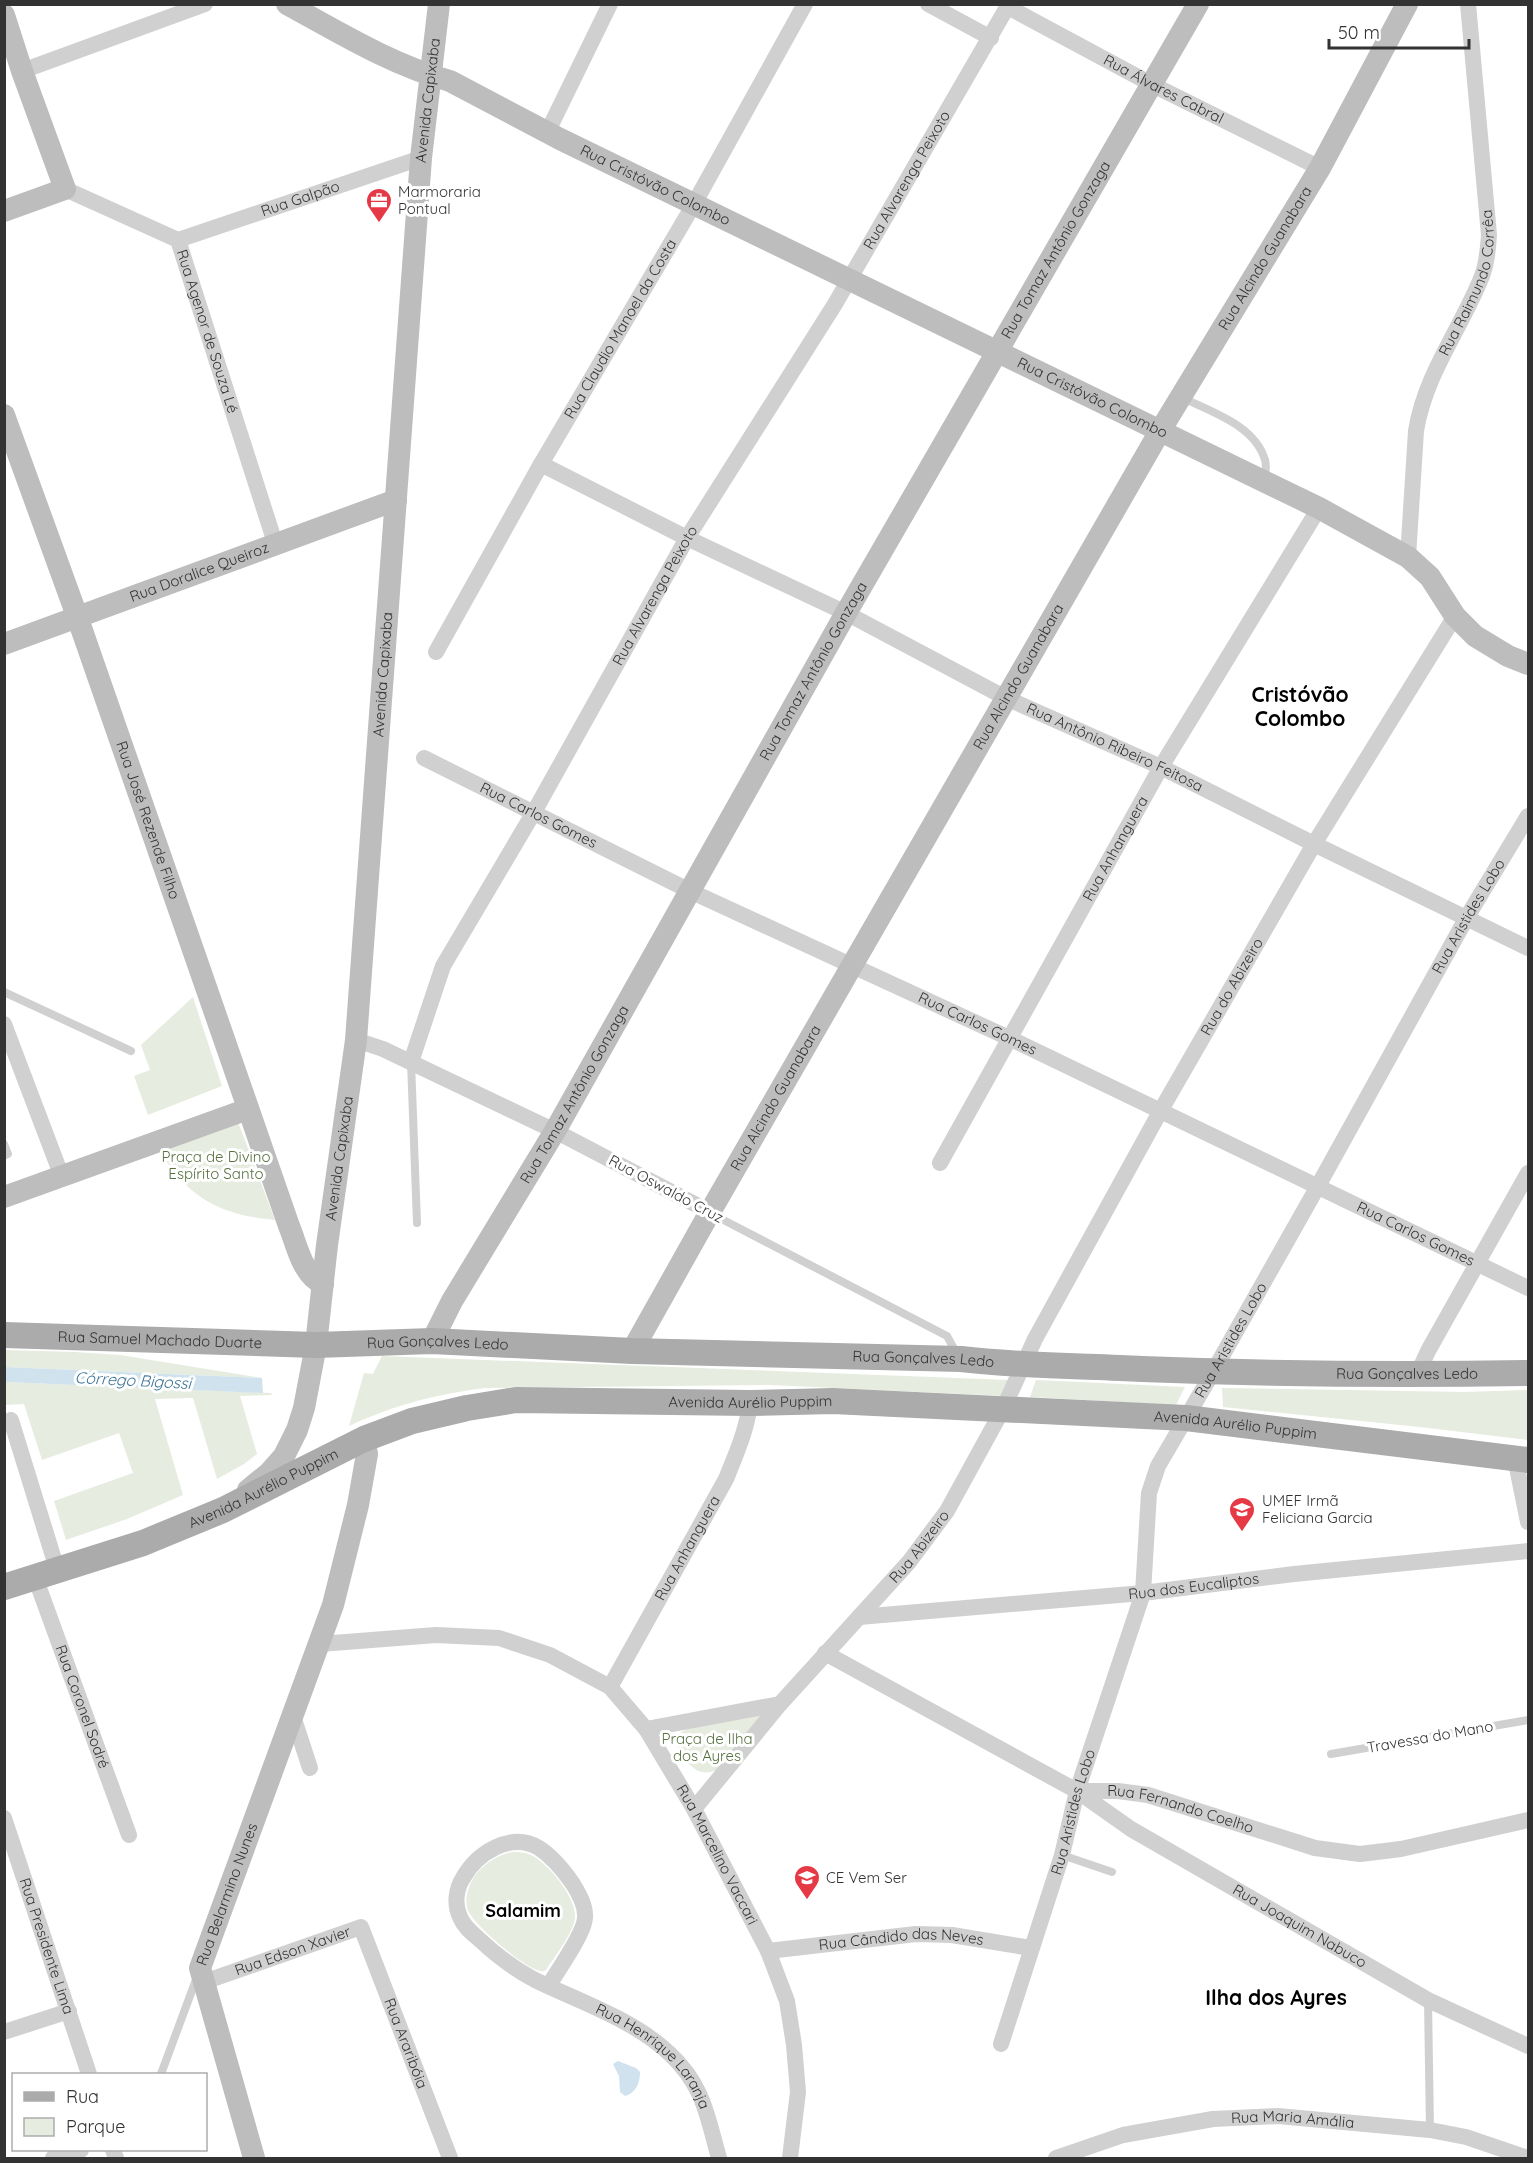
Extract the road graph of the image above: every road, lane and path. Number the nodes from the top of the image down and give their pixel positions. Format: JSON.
{"nodes":[{"id":1,"x":205,"y":4,"type":"edge"},
{"id":2,"x":287,"y":4,"type":"edge"},
{"id":3,"x":439,"y":4,"type":"edge"},
{"id":4,"x":610,"y":4,"type":"edge"},
{"id":5,"x":805,"y":4,"type":"edge"},
{"id":6,"x":928,"y":4,"type":"edge"},
{"id":7,"x":1198,"y":4,"type":"edge"},
{"id":8,"x":1407,"y":4,"type":"edge"},
{"id":9,"x":1468,"y":4,"type":"edge"},
{"id":10,"x":1009,"y":6,"type":"edge"},
{"id":11,"x":4,"y":15,"type":"edge"},
{"id":12,"x":991,"y":38,"type":"junction"},
{"id":13,"x":22,"y":71,"type":"junction"},
{"id":14,"x":431,"y":76,"type":"junction"},
{"id":15,"x":1153,"y":85,"type":"junction"},
{"id":16,"x":547,"y":133,"type":"junction"},
{"id":17,"x":422,"y":158,"type":"junction"},
{"id":18,"x":1320,"y":168,"type":"junction"},
{"id":19,"x":65,"y":189,"type":"junction"},
{"id":20,"x":694,"y":204,"type":"junction"},
{"id":21,"x":4,"y":211,"type":"edge"},
{"id":22,"x":178,"y":240,"type":"junction"},
{"id":23,"x":850,"y":280,"type":"junction"},
{"id":24,"x":998,"y":352,"type":"junction"},
{"id":25,"x":1181,"y":396,"type":"junction"},
{"id":26,"x":4,"y":415,"type":"edge"},
{"id":27,"x":1160,"y":432,"type":"junction"},
{"id":28,"x":541,"y":464,"type":"junction"},
{"id":29,"x":1265,"y":482,"type":"junction"},
{"id":30,"x":396,"y":500,"type":"junction"},
{"id":31,"x":1319,"y":508,"type":"junction"},
{"id":32,"x":687,"y":538,"type":"junction"},
{"id":33,"x":276,"y":546,"type":"junction"},
{"id":34,"x":1408,"y":557,"type":"junction"},
{"id":35,"x":846,"y":613,"type":"junction"},
{"id":36,"x":77,"y":616,"type":"junction"},
{"id":37,"x":1455,"y":616,"type":"junction"},
{"id":38,"x":4,"y":644,"type":"edge"},
{"id":39,"x":436,"y":652,"type":"dead end"},
{"id":40,"x":1528,"y":664,"type":"edge"},
{"id":41,"x":1006,"y":698,"type":"junction"},
{"id":42,"x":424,"y":758,"type":"dead end"},
{"id":43,"x":1161,"y":767,"type":"junction"},
{"id":44,"x":534,"y":812,"type":"junction"},
{"id":45,"x":1528,"y":816,"type":"edge"},
{"id":46,"x":1314,"y":844,"type":"junction"},
{"id":47,"x":690,"y":891,"type":"junction"},
{"id":48,"x":1467,"y":917,"type":"junction"},
{"id":49,"x":1528,"y":948,"type":"edge"},
{"id":50,"x":852,"y":965,"type":"junction"},
{"id":51,"x":4,"y":992,"type":"edge"},
{"id":52,"x":4,"y":1024,"type":"edge"},
{"id":53,"x":1009,"y":1038,"type":"junction"},
{"id":54,"x":356,"y":1040,"type":"junction"},
{"id":55,"x":131,"y":1051,"type":"dead end"},
{"id":56,"x":411,"y":1062,"type":"junction"},
{"id":57,"x":248,"y":1109,"type":"junction"},
{"id":58,"x":1161,"y":1110,"type":"junction"},
{"id":59,"x":555,"y":1131,"type":"junction"},
{"id":60,"x":4,"y":1144,"type":"edge"},
{"id":61,"x":4,"y":1156,"type":"edge"},
{"id":62,"x":940,"y":1163,"type":"dead end"},
{"id":63,"x":1528,"y":1173,"type":"edge"},
{"id":64,"x":62,"y":1177,"type":"junction"},
{"id":65,"x":1318,"y":1186,"type":"junction"},
{"id":66,"x":4,"y":1197,"type":"edge"},
{"id":67,"x":710,"y":1212,"type":"junction"},
{"id":68,"x":417,"y":1223,"type":"dead end"},
{"id":69,"x":289,"y":1226,"type":"junction"},
{"id":70,"x":327,"y":1245,"type":"junction"},
{"id":71,"x":1477,"y":1264,"type":"junction"},
{"id":72,"x":323,"y":1284,"type":"junction"},
{"id":73,"x":1528,"y":1288,"type":"edge"},
{"id":74,"x":4,"y":1335,"type":"edge"},
{"id":75,"x":432,"y":1341,"type":"junction"},
{"id":76,"x":316,"y":1345,"type":"junction"},
{"id":77,"x":632,"y":1351,"type":"junction"},
{"id":78,"x":961,"y":1359,"type":"junction"},
{"id":79,"x":1023,"y":1364,"type":"junction"},
{"id":80,"x":1213,"y":1372,"type":"junction"},
{"id":81,"x":1528,"y":1373,"type":"edge"},
{"id":82,"x":1417,"y":1375,"type":"junction"},
{"id":83,"x":750,"y":1402,"type":"junction"},
{"id":84,"x":1003,"y":1409,"type":"junction"},
{"id":85,"x":1186,"y":1418,"type":"junction"},
{"id":86,"x":11,"y":1420,"type":"dead end"},
{"id":87,"x":364,"y":1439,"type":"junction"},
{"id":88,"x":1522,"y":1459,"type":"edge"},
{"id":89,"x":223,"y":1510,"type":"junction"},
{"id":90,"x":1528,"y":1522,"type":"edge"},
{"id":91,"x":1528,"y":1551,"type":"edge"},
{"id":92,"x":46,"y":1573,"type":"junction"},
{"id":93,"x":4,"y":1587,"type":"edge"},
{"id":94,"x":1143,"y":1593,"type":"junction"},
{"id":95,"x":859,"y":1617,"type":"junction"},
{"id":96,"x":320,"y":1644,"type":"junction"},
{"id":97,"x":825,"y":1653,"type":"junction"},
{"id":98,"x":610,"y":1687,"type":"junction"},
{"id":99,"x":780,"y":1704,"type":"junction"},
{"id":100,"x":292,"y":1713,"type":"junction"},
{"id":101,"x":1528,"y":1720,"type":"edge"},
{"id":102,"x":646,"y":1729,"type":"junction"},
{"id":103,"x":1331,"y":1754,"type":"dead end"},
{"id":104,"x":310,"y":1768,"type":"dead end"},
{"id":105,"x":1077,"y":1791,"type":"junction"},
{"id":106,"x":694,"y":1809,"type":"junction"},
{"id":107,"x":4,"y":1818,"type":"edge"},
{"id":108,"x":1528,"y":1820,"type":"edge"},
{"id":109,"x":129,"y":1835,"type":"dead end"},
{"id":110,"x":1062,"y":1855,"type":"junction"},
{"id":111,"x":1112,"y":1872,"type":"dead end"},
{"id":112,"x":362,"y":1927,"type":"joint"},
{"id":113,"x":1031,"y":1948,"type":"junction"},
{"id":114,"x":768,"y":1951,"type":"junction"},
{"id":115,"x":202,"y":1975,"type":"junction"},
{"id":116,"x":549,"y":1985,"type":"junction"},
{"id":117,"x":1428,"y":2000,"type":"junction"},
{"id":118,"x":69,"y":2011,"type":"junction"},
{"id":119,"x":4,"y":2032,"type":"edge"},
{"id":120,"x":1000,"y":2044,"type":"dead end"},
{"id":121,"x":1528,"y":2046,"type":"edge"},
{"id":122,"x":89,"y":2073,"type":"edge"},
{"id":123,"x":161,"y":2073,"type":"edge"},
{"id":124,"x":1430,"y":2130,"type":"junction"},
{"id":125,"x":78,"y":2151,"type":"edge"},
{"id":126,"x":53,"y":2158,"type":"edge"},
{"id":127,"x":254,"y":2158,"type":"edge"},
{"id":128,"x":450,"y":2158,"type":"edge"},
{"id":129,"x":718,"y":2158,"type":"edge"},
{"id":130,"x":790,"y":2158,"type":"edge"},
{"id":131,"x":1056,"y":2158,"type":"edge"},
{"id":132,"x":1528,"y":2158,"type":"edge"}],
"edges":[{"from":1,"to":13,"type":"street"},
{"from":2,"to":14,"type":"street","name":"Rua Cristóvão Colombo"},
{"from":3,"to":14,"type":"street","name":"Avenida Capixaba"},
{"from":4,"to":16,"type":"street"},
{"from":5,"to":20,"type":"street","name":"Rua Claudio Manoel da Costa"},
{"from":6,"to":12,"type":"street"},
{"from":7,"to":15,"type":"street","name":"Rua Tomaz Antônio Gonzaga"},
{"from":8,"to":18,"type":"street","name":"Rua Alcindo Guanabara"},
{"from":9,"to":34,"type":"street","name":"Rua Raimundo Corrêa"},
{"from":10,"to":12,"type":"street","name":"Rua Alvarenga Peixoto"},
{"from":10,"to":15,"type":"street","name":"Rua Álvares Cabral"},
{"from":11,"to":13,"type":"street"},
{"from":12,"to":23,"type":"street","name":"Rua Alvarenga Peixoto"},
{"from":13,"to":19,"type":"street"},
{"from":14,"to":16,"type":"street","name":"Rua Cristóvão Colombo"},
{"from":14,"to":17,"type":"street","name":"Avenida Capixaba"},
{"from":15,"to":18,"type":"street","name":"Rua Álvares Cabral"},
{"from":15,"to":24,"type":"street","name":"Rua Tomaz Antônio Gonzaga"},
{"from":16,"to":20,"type":"street","name":"Rua Cristóvão Colombo"},
{"from":17,"to":22,"type":"street","name":"Rua Galpão"},
{"from":17,"to":30,"type":"street","name":"Avenida Capixaba"},
{"from":18,"to":25,"type":"street","name":"Rua Alcindo Guanabara"},
{"from":19,"to":21,"type":"street"},
{"from":19,"to":22,"type":"street","name":"Rua Agenor de Souza Lé"},
{"from":20,"to":23,"type":"street","name":"Rua Cristóvão Colombo"},
{"from":20,"to":28,"type":"street","name":"Rua Claudio Manoel da Costa"},
{"from":22,"to":33,"type":"street","name":"Rua Agenor de Souza Lé"},
{"from":23,"to":24,"type":"street","name":"Rua Cristóvão Colombo"},
{"from":23,"to":32,"type":"street","name":"Rua Alvarenga Peixoto"},
{"from":24,"to":27,"type":"street","name":"Rua Cristóvão Colombo"},
{"from":24,"to":35,"type":"street","name":"Rua Tomaz Antônio Gonzaga"},
{"from":25,"to":27,"type":"street","name":"Rua Alcindo Guanabara"},
{"from":25,"to":29,"type":"lane"},
{"from":26,"to":36,"type":"street","name":"Rua José Rezende Filho"},
{"from":27,"to":29,"type":"street","name":"Rua Cristóvão Colombo"},
{"from":27,"to":41,"type":"street","name":"Rua Alcindo Guanabara"},
{"from":28,"to":32,"type":"street","name":"Rua Antônio Ribeiro Feitosa"},
{"from":28,"to":39,"type":"street","name":"Rua Claudio Manoel da Costa"},
{"from":29,"to":31,"type":"street","name":"Rua Cristóvão Colombo"},
{"from":30,"to":33,"type":"street","name":"Rua Doralice Queiroz"},
{"from":30,"to":54,"type":"street","name":"Avenida Capixaba"},
{"from":31,"to":34,"type":"street","name":"Rua Cristóvão Colombo"},
{"from":31,"to":43,"type":"street","name":"Rua Anhanguera"},
{"from":32,"to":35,"type":"street","name":"Rua Antônio Ribeiro Feitosa"},
{"from":32,"to":44,"type":"street","name":"Rua Alvarenga Peixoto"},
{"from":33,"to":36,"type":"street","name":"Rua Doralice Queiroz"},
{"from":34,"to":37,"type":"street","name":"Rua Cristóvão Colombo"},
{"from":35,"to":41,"type":"street","name":"Rua Antônio Ribeiro Feitosa"},
{"from":35,"to":47,"type":"street","name":"Rua Tomaz Antônio Gonzaga"},
{"from":36,"to":38,"type":"street","name":"Rua Doralice Queiroz"},
{"from":36,"to":57,"type":"street","name":"Rua José Rezende Filho"},
{"from":37,"to":40,"type":"street","name":"Rua Cristóvão Colombo"},
{"from":37,"to":46,"type":"street","name":"Rua do Abizeiro"},
{"from":41,"to":43,"type":"street","name":"Rua Antônio Ribeiro Feitosa"},
{"from":41,"to":50,"type":"street","name":"Rua Alcindo Guanabara"},
{"from":42,"to":44,"type":"street","name":"Rua Carlos Gomes"},
{"from":43,"to":46,"type":"street","name":"Rua Antônio Ribeiro Feitosa"},
{"from":43,"to":53,"type":"street","name":"Rua Anhanguera"},
{"from":44,"to":47,"type":"street","name":"Rua Carlos Gomes"},
{"from":44,"to":56,"type":"street","name":"Rua Alvarenga Peixoto"},
{"from":45,"to":48,"type":"street","name":"Rua Aristides Lobo"},
{"from":46,"to":48,"type":"street","name":"Rua Antônio Ribeiro Feitosa"},
{"from":46,"to":58,"type":"street","name":"Rua do Abizeiro"},
{"from":47,"to":50,"type":"street","name":"Rua Carlos Gomes"},
{"from":47,"to":59,"type":"street","name":"Rua Tomaz Antônio Gonzaga"},
{"from":48,"to":49,"type":"street","name":"Rua Antônio Ribeiro Feitosa"},
{"from":48,"to":65,"type":"street","name":"Rua Aristides Lobo"},
{"from":50,"to":53,"type":"street","name":"Rua Carlos Gomes"},
{"from":50,"to":67,"type":"street","name":"Rua Alcindo Guanabara"},
{"from":51,"to":55,"type":"lane"},
{"from":52,"to":64,"type":"street"},
{"from":53,"to":58,"type":"street","name":"Rua Carlos Gomes"},
{"from":53,"to":62,"type":"street","name":"Rua Anhanguera"},
{"from":54,"to":56,"type":"street","name":"Rua Oswaldo Cruz"},
{"from":54,"to":70,"type":"street","name":"Avenida Capixaba"},
{"from":56,"to":59,"type":"street","name":"Rua Oswaldo Cruz"},
{"from":56,"to":68,"type":"lane","name":"Rua Alvarenga Peixoto"},
{"from":57,"to":64,"type":"street"},
{"from":57,"to":69,"type":"street","name":"Rua José Rezende Filho"},
{"from":58,"to":65,"type":"street","name":"Rua Carlos Gomes"},
{"from":58,"to":79,"type":"street","name":"Rua do Abizeiro"},
{"from":59,"to":67,"type":"street","name":"Rua Oswaldo Cruz"},
{"from":59,"to":75,"type":"street","name":"Rua Tomaz Antônio Gonzaga"},
{"from":60,"to":61,"type":"lane"},
{"from":63,"to":71,"type":"street"},
{"from":64,"to":66,"type":"street"},
{"from":65,"to":71,"type":"street","name":"Rua Carlos Gomes"},
{"from":65,"to":80,"type":"street","name":"Rua Aristides Lobo"},
{"from":67,"to":77,"type":"street","name":"Rua Alcindo Guanabara"},
{"from":67,"to":78,"type":"lane","name":"Rua Oswaldo Cruz"},
{"from":69,"to":70,"type":"street"},
{"from":69,"to":72,"type":"street","name":"Rua José Rezende Filho"},
{"from":70,"to":72,"type":"street","name":"Avenida Capixaba"},
{"from":71,"to":73,"type":"street","name":"Rua Carlos Gomes"},
{"from":71,"to":82,"type":"street"},
{"from":72,"to":76,"type":"street","name":"Avenida Capixaba"},
{"from":74,"to":76,"type":"main road","name":"Rua Samuel Machado Duarte"},
{"from":75,"to":76,"type":"main road","name":"Rua Gonçalves Ledo"},
{"from":75,"to":77,"type":"main road","name":"Rua Gonçalves Ledo"},
{"from":76,"to":89,"type":"street","name":"Avenida Capixaba"},
{"from":77,"to":78,"type":"main road","name":"Rua Gonçalves Ledo"},
{"from":78,"to":79,"type":"main road","name":"Rua Gonçalves Ledo"},
{"from":79,"to":80,"type":"main road","name":"Rua Gonçalves Ledo"},
{"from":79,"to":84,"type":"street","name":"Rua Abizeiro"},
{"from":80,"to":82,"type":"main road","name":"Rua Gonçalves Ledo"},
{"from":80,"to":85,"type":"street","name":"Rua Aristides Lobo"},
{"from":81,"to":82,"type":"main road","name":"Rua Gonçalves Ledo"},
{"from":83,"to":84,"type":"main road","name":"Avenida Aurélio Puppim"},
{"from":83,"to":87,"type":"main road","name":"Avenida Aurélio Puppim"},
{"from":83,"to":98,"type":"street","name":"Rua Anhanguera"},
{"from":84,"to":85,"type":"main road","name":"Avenida Aurélio Puppim"},
{"from":84,"to":95,"type":"street","name":"Rua Abizeiro"},
{"from":85,"to":88,"type":"main road","name":"Avenida Aurélio Puppim"},
{"from":85,"to":94,"type":"street","name":"Rua Aristides Lobo"},
{"from":86,"to":92,"type":"street","name":"Rua Coronel Sodré"},
{"from":87,"to":89,"type":"main road","name":"Avenida Aurélio Puppim"},
{"from":87,"to":96,"type":"street","name":"Rua Belarmino Nunes"},
{"from":88,"to":90,"type":"street"},
{"from":89,"to":92,"type":"main road","name":"Avenida Aurélio Puppim"},
{"from":91,"to":94,"type":"street","name":"Rua dos Eucaliptos"},
{"from":92,"to":93,"type":"main road","name":"Avenida Aurélio Puppim"},
{"from":92,"to":109,"type":"street","name":"Rua Coronel Sodré"},
{"from":94,"to":95,"type":"street","name":"Rua dos Eucaliptos"},
{"from":94,"to":105,"type":"street","name":"Rua Aristides Lobo"},
{"from":95,"to":97,"type":"street","name":"Rua Abizeiro"},
{"from":96,"to":98,"type":"street","name":"Rua Marcelino Vaccari"},
{"from":96,"to":100,"type":"street","name":"Rua Belarmino Nunes"},
{"from":97,"to":99,"type":"street","name":"Rua Abizeiro"},
{"from":97,"to":105,"type":"street","name":"Rua Fernando Coelho"},
{"from":98,"to":102,"type":"street","name":"Rua Marcelino Vaccari"},
{"from":99,"to":102,"type":"street"},
{"from":99,"to":106,"type":"street","name":"Rua Abizeiro"},
{"from":100,"to":104,"type":"street"},
{"from":100,"to":115,"type":"street","name":"Rua Belarmino Nunes"},
{"from":101,"to":103,"type":"lane","name":"Travessa do Mano"},
{"from":102,"to":106,"type":"street","name":"Rua Marcelino Vaccari"},
{"from":105,"to":108,"type":"street","name":"Rua Fernando Coelho"},
{"from":105,"to":110,"type":"street","name":"Rua Aristides Lobo"},
{"from":105,"to":117,"type":"street","name":"Rua Joaquim Nabuco"},
{"from":106,"to":114,"type":"street","name":"Rua Marcelino Vaccari"},
{"from":107,"to":118,"type":"street","name":"Rua Presidente Lima"},
{"from":110,"to":111,"type":"lane"},
{"from":110,"to":113,"type":"street","name":"Rua Aristides Lobo"},
{"from":112,"to":115,"type":"street","name":"Rua Edson Xavier"},
{"from":112,"to":128,"type":"street","name":"Rua Araribóia"},
{"from":113,"to":114,"type":"street","name":"Rua Cândido das Neves"},
{"from":113,"to":120,"type":"street","name":"Rua Aristides Lobo"},
{"from":114,"to":130,"type":"street","name":"Rua Marcelino Vaccari"},
{"from":115,"to":123,"type":"lane","name":"Rua Belarmino Nunes"},
{"from":115,"to":127,"type":"street"},
{"from":116,"to":116,"type":"street","name":"Rua Henrique Laranja"},
{"from":116,"to":129,"type":"street","name":"Rua Henrique Laranja"},
{"from":117,"to":121,"type":"street","name":"Rua Joaquim Nabuco"},
{"from":117,"to":124,"type":"lane"},
{"from":118,"to":119,"type":"street"},
{"from":118,"to":122,"type":"street","name":"Rua Presidente Lima"},
{"from":124,"to":131,"type":"street","name":"Rua Maria Amália"},
{"from":124,"to":132,"type":"street","name":"Rua Maria Amália"},
{"from":125,"to":126,"type":"street"}]}
